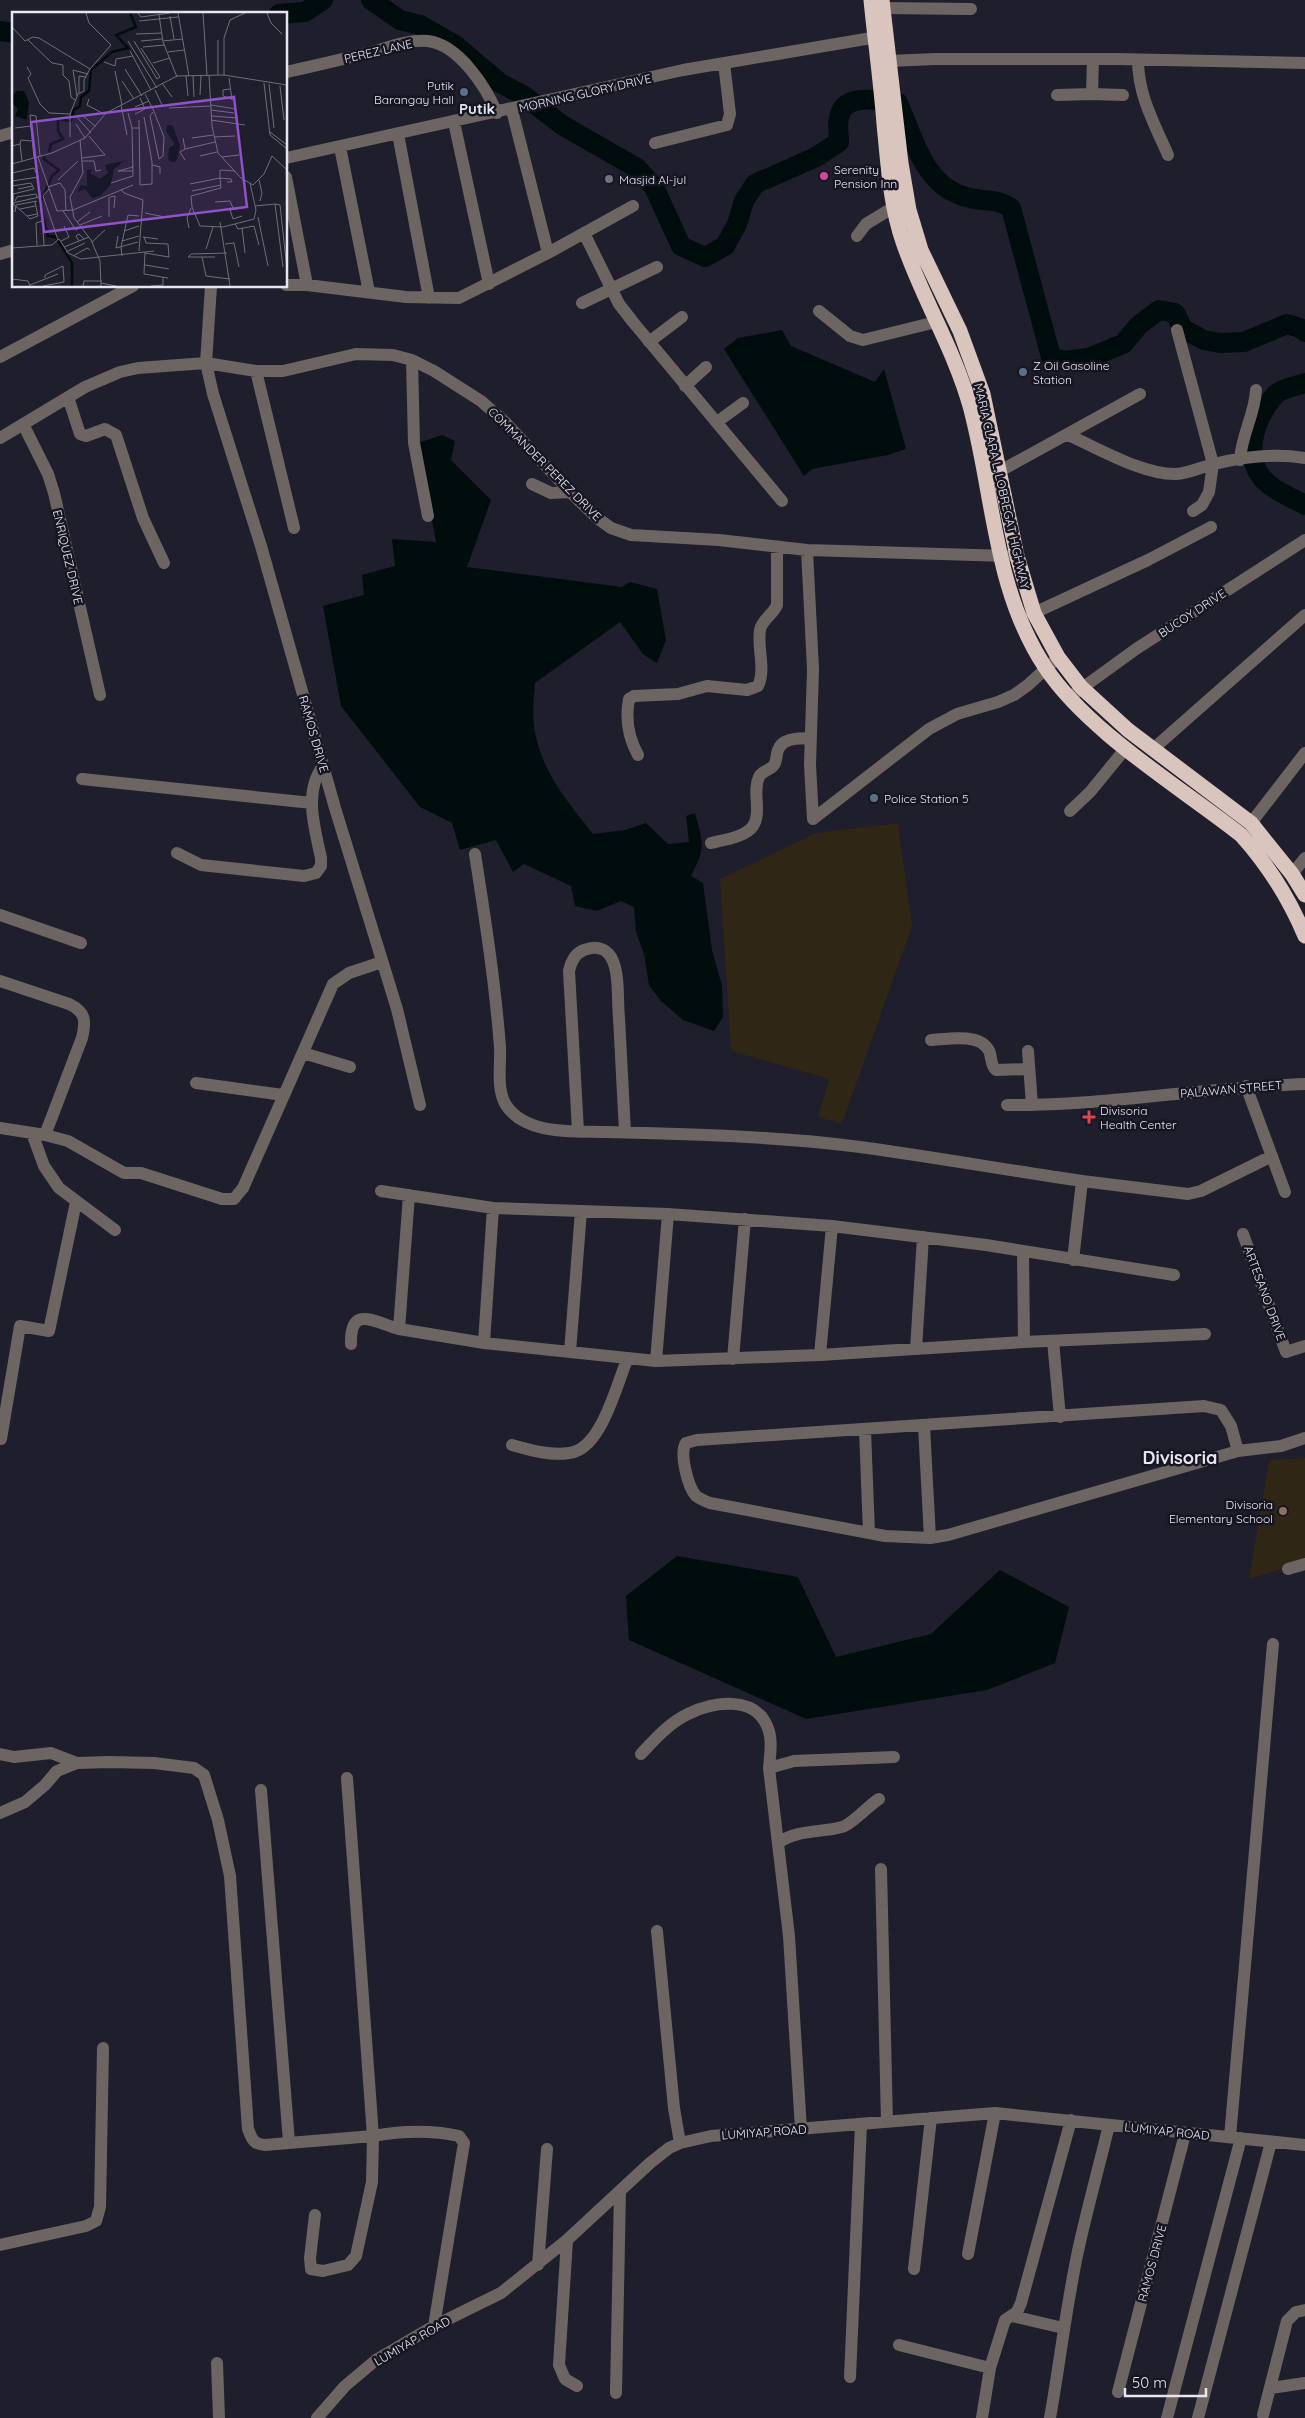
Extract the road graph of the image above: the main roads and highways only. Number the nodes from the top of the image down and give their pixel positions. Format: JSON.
{"nodes":[{"id":1,"x":878,"y":3,"type":"edge"},
{"id":2,"x":880,"y":37,"type":"junction"},
{"id":3,"x":886,"y":87,"type":"junction"},
{"id":4,"x":890,"y":124,"type":"junction"},
{"id":5,"x":1075,"y":692,"type":"junction"},
{"id":6,"x":1305,"y":895,"type":"edge"},
{"id":7,"x":1305,"y":936,"type":"edge"}],
"edges":[{"from":1,"to":2,"type":"highway","name":"MARIA CLARA L. LOBREGAT HIGHWAY"},
{"from":2,"to":3,"type":"highway","name":"MARIA CLARA L. LOBREGAT HIGHWAY"},
{"from":2,"to":3,"type":"highway","name":"MARIA CLARA L. LOBREGAT HIGHWAY"},
{"from":3,"to":4,"type":"highway","name":"MARIA CLARA L. LOBREGAT HIGHWAY"},
{"from":4,"to":5,"type":"highway","name":"MARIA CLARA L. LOBREGAT HIGHWAY"},
{"from":4,"to":5,"type":"highway","name":"MARIA CLARA L. LOBREGAT HIGHWAY"},
{"from":5,"to":6,"type":"highway","name":"MARIA CLARA L. LOBREGAT HIGHWAY"},
{"from":5,"to":7,"type":"highway","name":"MARIA CLARA L. LOBREGAT HIGHWAY"}]}
